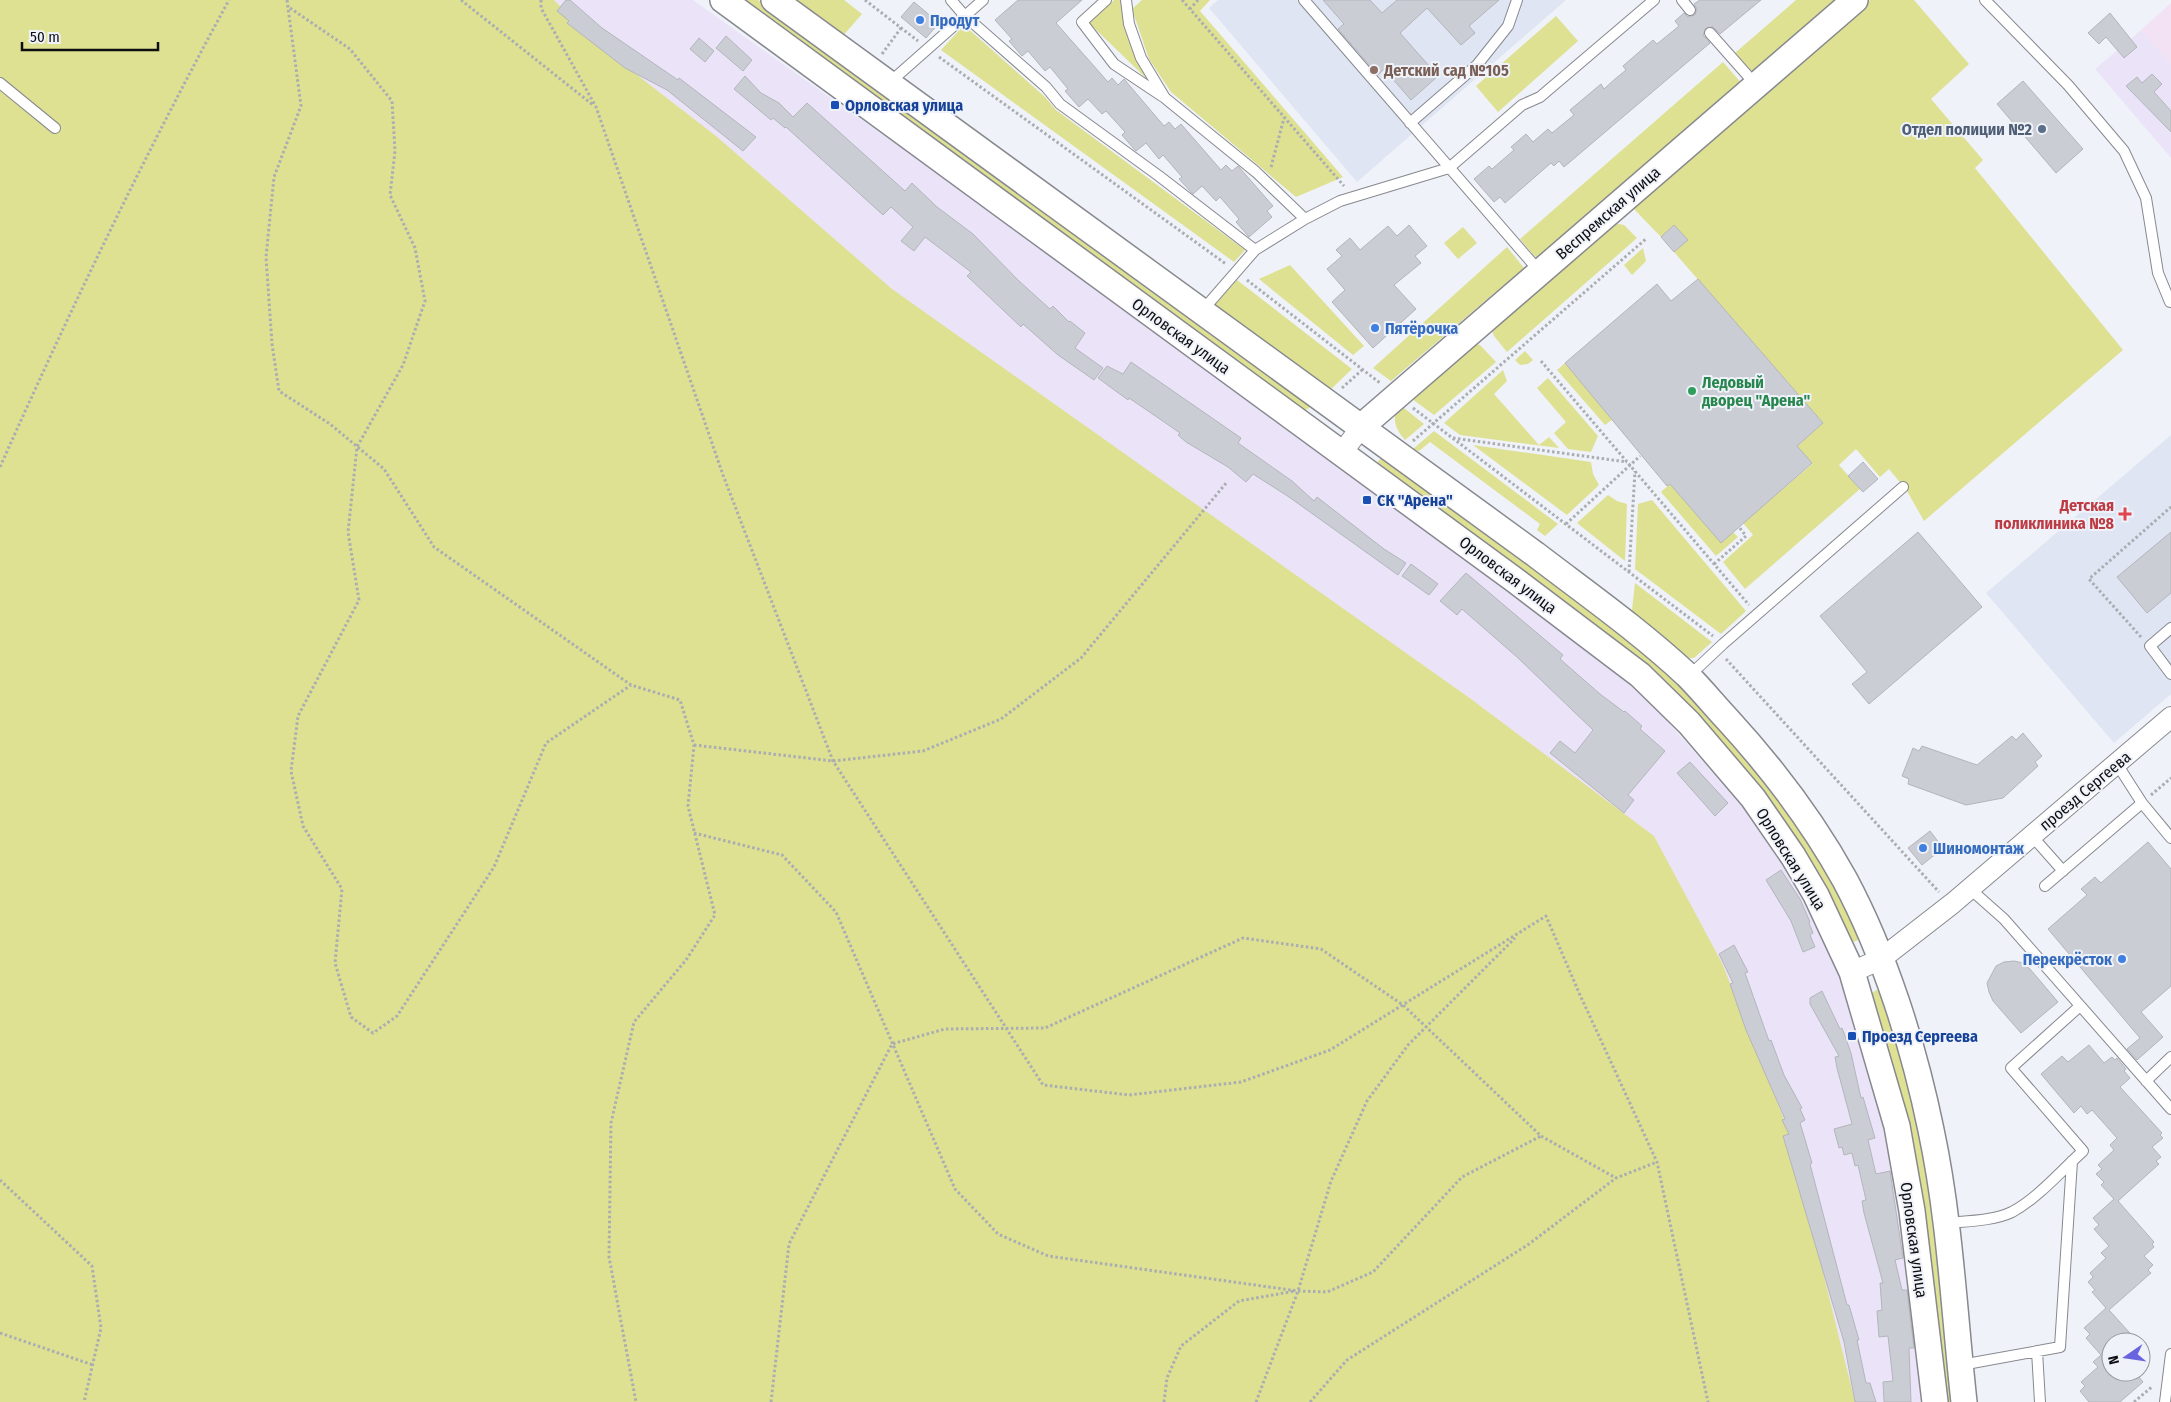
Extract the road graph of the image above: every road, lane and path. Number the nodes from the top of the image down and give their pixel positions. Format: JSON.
{"nodes":[{"id":1,"x":230,"y":0,"type":"edge"},
{"id":2,"x":288,"y":0,"type":"edge"},
{"id":3,"x":461,"y":0,"type":"edge"},
{"id":4,"x":540,"y":0,"type":"edge"},
{"id":5,"x":723,"y":0,"type":"edge"},
{"id":6,"x":774,"y":0,"type":"edge"},
{"id":7,"x":865,"y":0,"type":"edge"},
{"id":8,"x":951,"y":0,"type":"edge"},
{"id":9,"x":983,"y":0,"type":"edge"},
{"id":10,"x":1106,"y":0,"type":"edge"},
{"id":11,"x":1126,"y":0,"type":"edge"},
{"id":12,"x":1182,"y":0,"type":"edge"},
{"id":13,"x":1198,"y":0,"type":"edge"},
{"id":14,"x":1304,"y":0,"type":"edge"},
{"id":15,"x":1518,"y":0,"type":"edge"},
{"id":16,"x":1654,"y":0,"type":"edge"},
{"id":17,"x":1682,"y":0,"type":"edge"},
{"id":18,"x":1855,"y":0,"type":"edge"},
{"id":19,"x":1985,"y":0,"type":"edge"},
{"id":20,"x":289,"y":8,"type":"junction"},
{"id":21,"x":1190,"y":8,"type":"junction"},
{"id":22,"x":1690,"y":10,"type":"dead end"},
{"id":23,"x":964,"y":15,"type":"junction"},
{"id":24,"x":1710,"y":33,"type":"dead end"},
{"id":25,"x":929,"y":49,"type":"junction"},
{"id":26,"x":0,"y":83,"type":"edge"},
{"id":27,"x":889,"y":84,"type":"junction"},
{"id":28,"x":1756,"y":85,"type":"junction"},
{"id":29,"x":1165,"y":98,"type":"junction"},
{"id":30,"x":596,"y":107,"type":"junction"},
{"id":31,"x":1284,"y":118,"type":"junction"},
{"id":32,"x":1410,"y":123,"type":"junction"},
{"id":33,"x":55,"y":128,"type":"dead end"},
{"id":34,"x":1449,"y":168,"type":"junction"},
{"id":35,"x":1267,"y":182,"type":"junction"},
{"id":36,"x":1354,"y":197,"type":"junction"},
{"id":37,"x":1305,"y":219,"type":"junction"},
{"id":38,"x":1647,"y":238,"type":"dead end"},
{"id":39,"x":1255,"y":250,"type":"junction"},
{"id":40,"x":1236,"y":272,"type":"junction"},
{"id":41,"x":1540,"y":272,"type":"junction"},
{"id":42,"x":2170,"y":302,"type":"edge"},
{"id":43,"x":1202,"y":311,"type":"junction"},
{"id":44,"x":1541,"y":361,"type":"dead end"},
{"id":45,"x":1397,"y":396,"type":"junction"},
{"id":46,"x":1434,"y":424,"type":"junction"},
{"id":47,"x":1362,"y":426,"type":"junction"},
{"id":48,"x":1453,"y":438,"type":"junction"},
{"id":49,"x":1409,"y":445,"type":"dead end"},
{"id":50,"x":357,"y":447,"type":"junction"},
{"id":51,"x":1341,"y":454,"type":"junction"},
{"id":52,"x":1640,"y":456,"type":"dead end"},
{"id":53,"x":1628,"y":464,"type":"junction"},
{"id":54,"x":0,"y":467,"type":"edge"},
{"id":55,"x":1634,"y":471,"type":"junction"},
{"id":56,"x":1227,"y":482,"type":"dead end"},
{"id":57,"x":1904,"y":487,"type":"dead end"},
{"id":58,"x":2171,"y":507,"type":"edge"},
{"id":59,"x":1566,"y":524,"type":"junction"},
{"id":60,"x":1739,"y":527,"type":"dead end"},
{"id":61,"x":1714,"y":564,"type":"junction"},
{"id":62,"x":1629,"y":572,"type":"junction"},
{"id":63,"x":1757,"y":615,"type":"junction"},
{"id":64,"x":2171,"y":628,"type":"edge"},
{"id":65,"x":1723,"y":644,"type":"junction"},
{"id":66,"x":2150,"y":646,"type":"junction"},
{"id":67,"x":2171,"y":674,"type":"edge"},
{"id":68,"x":1689,"y":677,"type":"junction"},
{"id":69,"x":631,"y":685,"type":"junction"},
{"id":70,"x":2171,"y":717,"type":"edge"},
{"id":71,"x":694,"y":745,"type":"junction"},
{"id":72,"x":832,"y":761,"type":"junction"},
{"id":73,"x":2117,"y":764,"type":"junction"},
{"id":74,"x":2171,"y":778,"type":"edge"},
{"id":75,"x":2142,"y":803,"type":"junction"},
{"id":76,"x":694,"y":832,"type":"junction"},
{"id":77,"x":2032,"y":836,"type":"junction"},
{"id":78,"x":2171,"y":838,"type":"edge"},
{"id":79,"x":2063,"y":871,"type":"junction"},
{"id":80,"x":2045,"y":886,"type":"dead end"},
{"id":81,"x":1969,"y":888,"type":"junction"},
{"id":82,"x":1954,"y":903,"type":"junction"},
{"id":83,"x":1519,"y":934,"type":"junction"},
{"id":84,"x":1881,"y":959,"type":"junction"},
{"id":85,"x":1852,"y":972,"type":"junction"},
{"id":86,"x":1403,"y":1005,"type":"junction"},
{"id":87,"x":2080,"y":1006,"type":"junction"},
{"id":88,"x":1426,"y":1026,"type":"junction"},
{"id":89,"x":1007,"y":1029,"type":"junction"},
{"id":90,"x":892,"y":1044,"type":"junction"},
{"id":91,"x":2171,"y":1056,"type":"edge"},
{"id":92,"x":2146,"y":1081,"type":"junction"},
{"id":93,"x":2171,"y":1109,"type":"edge"},
{"id":94,"x":1541,"y":1136,"type":"junction"},
{"id":95,"x":2072,"y":1161,"type":"junction"},
{"id":96,"x":1657,"y":1162,"type":"junction"},
{"id":97,"x":1616,"y":1178,"type":"junction"},
{"id":98,"x":0,"y":1180,"type":"edge"},
{"id":99,"x":1946,"y":1223,"type":"junction"},
{"id":100,"x":1298,"y":1291,"type":"junction"},
{"id":101,"x":0,"y":1333,"type":"edge"},
{"id":102,"x":2037,"y":1351,"type":"junction"},
{"id":103,"x":2171,"y":1354,"type":"edge"},
{"id":104,"x":93,"y":1365,"type":"junction"},
{"id":105,"x":1960,"y":1365,"type":"junction"},
{"id":106,"x":84,"y":1402,"type":"edge"},
{"id":107,"x":636,"y":1402,"type":"edge"},
{"id":108,"x":771,"y":1402,"type":"edge"},
{"id":109,"x":1164,"y":1402,"type":"edge"},
{"id":110,"x":1256,"y":1402,"type":"edge"},
{"id":111,"x":1310,"y":1402,"type":"edge"},
{"id":112,"x":1708,"y":1402,"type":"edge"},
{"id":113,"x":1935,"y":1402,"type":"edge"},
{"id":114,"x":1964,"y":1402,"type":"edge"},
{"id":115,"x":2040,"y":1402,"type":"edge"},
{"id":116,"x":2165,"y":1402,"type":"edge"}],
"edges":[{"from":1,"to":54,"type":"path"},
{"from":2,"to":20,"type":"path"},
{"from":3,"to":30,"type":"path"},
{"from":4,"to":30,"type":"path"},
{"from":5,"to":51,"type":"street","name":"Орловская улица"},
{"from":6,"to":27,"type":"street","name":"Орловская улица"},
{"from":7,"to":25,"type":"path"},
{"from":8,"to":23,"type":"lane"},
{"from":9,"to":23,"type":"lane"},
{"from":10,"to":29,"type":"lane"},
{"from":11,"to":29,"type":"lane"},
{"from":12,"to":21,"type":"path"},
{"from":13,"to":21,"type":"path"},
{"from":14,"to":32,"type":"lane"},
{"from":15,"to":32,"type":"lane"},
{"from":16,"to":34,"type":"lane"},
{"from":17,"to":22,"type":"lane"},
{"from":18,"to":28,"type":"street","name":"Веспремская улица"},
{"from":19,"to":42,"type":"lane"},
{"from":20,"to":50,"type":"path"},
{"from":20,"to":50,"type":"path"},
{"from":21,"to":31,"type":"path"},
{"from":23,"to":25,"type":"lane"},
{"from":23,"to":39,"type":"lane"},
{"from":24,"to":28,"type":"lane"},
{"from":25,"to":27,"type":"lane"},
{"from":25,"to":40,"type":"path"},
{"from":26,"to":33,"type":"lane"},
{"from":27,"to":43,"type":"street","name":"Орловская улица"},
{"from":28,"to":41,"type":"street","name":"Веспремская улица"},
{"from":29,"to":35,"type":"lane"},
{"from":30,"to":72,"type":"path"},
{"from":31,"to":35,"type":"path"},
{"from":31,"to":36,"type":"path"},
{"from":32,"to":34,"type":"lane"},
{"from":34,"to":36,"type":"lane"},
{"from":34,"to":41,"type":"lane"},
{"from":35,"to":37,"type":"lane"},
{"from":36,"to":37,"type":"lane"},
{"from":37,"to":39,"type":"lane"},
{"from":38,"to":46,"type":"path"},
{"from":39,"to":40,"type":"lane"},
{"from":40,"to":43,"type":"lane"},
{"from":40,"to":45,"type":"path"},
{"from":41,"to":45,"type":"street","name":"Веспремская улица"},
{"from":43,"to":47,"type":"street","name":"Орловская улица"},
{"from":44,"to":53,"type":"path"},
{"from":45,"to":46,"type":"path"},
{"from":45,"to":47,"type":"street","name":"Веспремская улица"},
{"from":46,"to":48,"type":"path"},
{"from":46,"to":49,"type":"path"},
{"from":47,"to":51,"type":"street"},
{"from":47,"to":68,"type":"street","name":"Орловская улица"},
{"from":48,"to":53,"type":"path"},
{"from":48,"to":59,"type":"path"},
{"from":50,"to":69,"type":"path"},
{"from":50,"to":69,"type":"path"},
{"from":51,"to":85,"type":"street","name":"Орловская улица"},
{"from":52,"to":53,"type":"path"},
{"from":53,"to":55,"type":"path"},
{"from":53,"to":59,"type":"path"},
{"from":55,"to":61,"type":"path"},
{"from":55,"to":62,"type":"path"},
{"from":56,"to":72,"type":"path"},
{"from":57,"to":63,"type":"lane"},
{"from":58,"to":66,"type":"path"},
{"from":59,"to":62,"type":"path"},
{"from":60,"to":61,"type":"path"},
{"from":61,"to":63,"type":"path"},
{"from":62,"to":65,"type":"path"},
{"from":63,"to":65,"type":"lane"},
{"from":64,"to":66,"type":"lane"},
{"from":65,"to":68,"type":"lane"},
{"from":65,"to":82,"type":"path"},
{"from":66,"to":67,"type":"lane"},
{"from":68,"to":84,"type":"street","name":"Орловская улица"},
{"from":69,"to":71,"type":"path"},
{"from":70,"to":73,"type":"street","name":"проезд Сергеева"},
{"from":71,"to":72,"type":"path"},
{"from":71,"to":76,"type":"path"},
{"from":72,"to":89,"type":"path"},
{"from":73,"to":75,"type":"lane"},
{"from":73,"to":77,"type":"street","name":"проезд Сергеева"},
{"from":74,"to":75,"type":"path"},
{"from":75,"to":78,"type":"lane"},
{"from":75,"to":79,"type":"lane"},
{"from":76,"to":90,"type":"path"},
{"from":76,"to":107,"type":"path"},
{"from":77,"to":79,"type":"lane"},
{"from":77,"to":81,"type":"street","name":"проезд Сергеева"},
{"from":79,"to":80,"type":"lane"},
{"from":81,"to":82,"type":"street","name":"проезд Сергеева"},
{"from":81,"to":87,"type":"lane"},
{"from":82,"to":84,"type":"street","name":"проезд Сергеева"},
{"from":83,"to":86,"type":"path"},
{"from":83,"to":88,"type":"path"},
{"from":83,"to":96,"type":"path"},
{"from":84,"to":85,"type":"street","name":"проезд Сергеева"},
{"from":84,"to":99,"type":"street","name":"Орловская улица"},
{"from":85,"to":113,"type":"street","name":"Орловская улица"},
{"from":86,"to":88,"type":"path"},
{"from":86,"to":89,"type":"path"},
{"from":86,"to":89,"type":"path"},
{"from":87,"to":92,"type":"lane"},
{"from":87,"to":95,"type":"lane"},
{"from":88,"to":94,"type":"path"},
{"from":88,"to":100,"type":"path"},
{"from":89,"to":90,"type":"path"},
{"from":90,"to":100,"type":"path"},
{"from":90,"to":108,"type":"path"},
{"from":91,"to":92,"type":"lane"},
{"from":92,"to":93,"type":"lane"},
{"from":94,"to":97,"type":"path"},
{"from":94,"to":100,"type":"path"},
{"from":95,"to":99,"type":"lane"},
{"from":95,"to":102,"type":"lane"},
{"from":96,"to":97,"type":"path"},
{"from":96,"to":112,"type":"path"},
{"from":97,"to":111,"type":"path"},
{"from":98,"to":104,"type":"path"},
{"from":99,"to":105,"type":"street","name":"Орловская улица"},
{"from":100,"to":109,"type":"path"},
{"from":100,"to":110,"type":"path"},
{"from":101,"to":104,"type":"path"},
{"from":102,"to":105,"type":"lane"},
{"from":102,"to":115,"type":"lane"},
{"from":103,"to":116,"type":"lane"},
{"from":104,"to":106,"type":"path"},
{"from":105,"to":114,"type":"street","name":"Орловская улица"}]}
